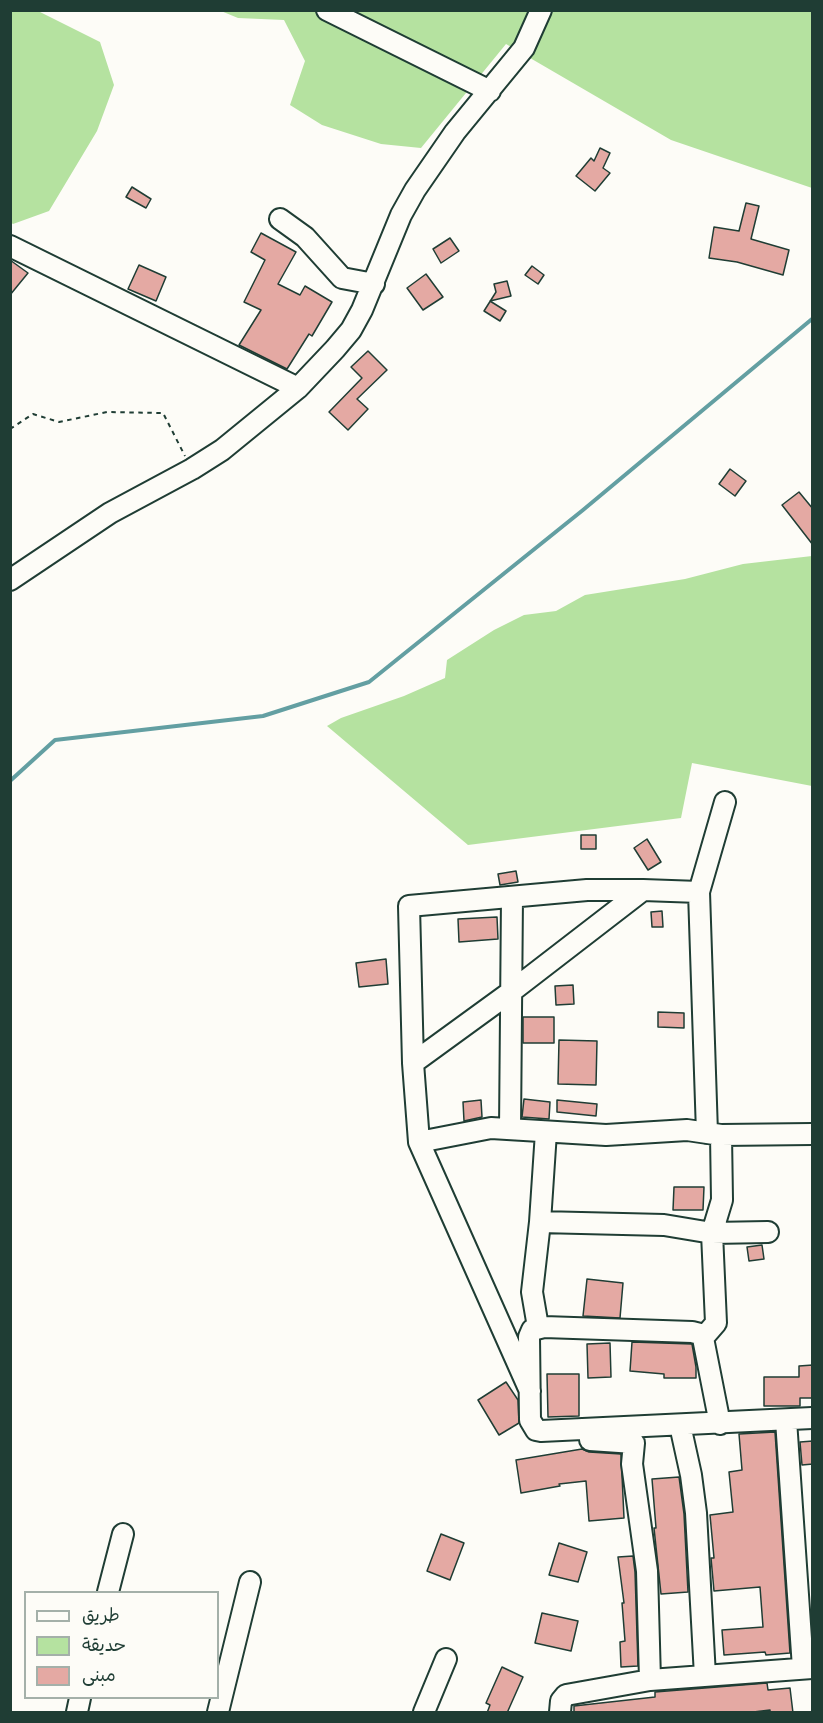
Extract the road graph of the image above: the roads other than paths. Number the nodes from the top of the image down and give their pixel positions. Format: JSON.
{"nodes":[{"id":1,"x":327,"y":10,"type":"edge"},
{"id":2,"x":541,"y":10,"type":"edge"},
{"id":3,"x":490,"y":91,"type":"junction"},
{"id":4,"x":280,"y":219,"type":"dead end"},
{"id":5,"x":10,"y":246,"type":"edge"},
{"id":6,"x":374,"y":284,"type":"junction"},
{"id":7,"x":298,"y":388,"type":"junction"},
{"id":8,"x":10,"y":580,"type":"edge"},
{"id":9,"x":725,"y":802,"type":"dead end"},
{"id":10,"x":643,"y":890,"type":"junction"},
{"id":11,"x":699,"y":892,"type":"junction"},
{"id":12,"x":512,"y":897,"type":"junction"},
{"id":13,"x":512,"y":991,"type":"junction"},
{"id":14,"x":413,"y":1063,"type":"junction"},
{"id":15,"x":510,"y":1130,"type":"junction"},
{"id":16,"x":546,"y":1132,"type":"junction"},
{"id":17,"x":714,"y":1134,"type":"junction"},
{"id":18,"x":813,"y":1134,"type":"edge"},
{"id":19,"x":419,"y":1142,"type":"junction"},
{"id":20,"x":540,"y":1222,"type":"junction"},
{"id":21,"x":768,"y":1232,"type":"dead end"},
{"id":22,"x":712,"y":1233,"type":"junction"},
{"id":23,"x":538,"y":1327,"type":"junction"},
{"id":24,"x":703,"y":1338,"type":"junction"},
{"id":25,"x":530,"y":1391,"type":"junction"},
{"id":26,"x":813,"y":1418,"type":"edge"},
{"id":27,"x":786,"y":1420,"type":"junction"},
{"id":28,"x":720,"y":1424,"type":"junction"},
{"id":29,"x":681,"y":1425,"type":"junction"},
{"id":30,"x":547,"y":1431,"type":"junction"},
{"id":31,"x":123,"y":1534,"type":"dead end"},
{"id":32,"x":250,"y":1582,"type":"dead end"},
{"id":33,"x":109,"y":1591,"type":"edge"},
{"id":34,"x":446,"y":1659,"type":"dead end"},
{"id":35,"x":808,"y":1668,"type":"edge"},
{"id":36,"x":705,"y":1676,"type":"junction"},
{"id":37,"x":650,"y":1680,"type":"junction"},
{"id":38,"x":218,"y":1713,"type":"edge"},
{"id":39,"x":424,"y":1713,"type":"edge"},
{"id":40,"x":560,"y":1713,"type":"edge"}],
"edges":[{"from":1,"to":3,"type":"street"},
{"from":2,"to":3,"type":"street"},
{"from":3,"to":6,"type":"street"},
{"from":4,"to":6,"type":"street"},
{"from":5,"to":7,"type":"street"},
{"from":6,"to":7,"type":"street"},
{"from":7,"to":8,"type":"street"},
{"from":9,"to":11,"type":"street"},
{"from":10,"to":11,"type":"street"},
{"from":10,"to":12,"type":"street"},
{"from":10,"to":13,"type":"street"},
{"from":11,"to":17,"type":"street"},
{"from":12,"to":13,"type":"street"},
{"from":12,"to":14,"type":"street"},
{"from":13,"to":14,"type":"street"},
{"from":13,"to":15,"type":"street"},
{"from":14,"to":19,"type":"street"},
{"from":15,"to":16,"type":"street"},
{"from":15,"to":19,"type":"street"},
{"from":16,"to":17,"type":"street"},
{"from":16,"to":20,"type":"street"},
{"from":17,"to":18,"type":"street"},
{"from":17,"to":22,"type":"street"},
{"from":19,"to":25,"type":"street"},
{"from":20,"to":22,"type":"street"},
{"from":20,"to":23,"type":"street"},
{"from":21,"to":22,"type":"street"},
{"from":22,"to":24,"type":"street"},
{"from":23,"to":24,"type":"street"},
{"from":23,"to":25,"type":"street"},
{"from":24,"to":28,"type":"street"},
{"from":25,"to":30,"type":"street"},
{"from":26,"to":27,"type":"street"},
{"from":27,"to":28,"type":"street"},
{"from":27,"to":35,"type":"street"},
{"from":28,"to":29,"type":"street"},
{"from":29,"to":30,"type":"street"},
{"from":29,"to":36,"type":"street"},
{"from":30,"to":37,"type":"street"},
{"from":31,"to":33,"type":"street"},
{"from":32,"to":38,"type":"street"},
{"from":34,"to":39,"type":"street"},
{"from":35,"to":36,"type":"street"},
{"from":36,"to":37,"type":"street"},
{"from":37,"to":40,"type":"street"}]}
